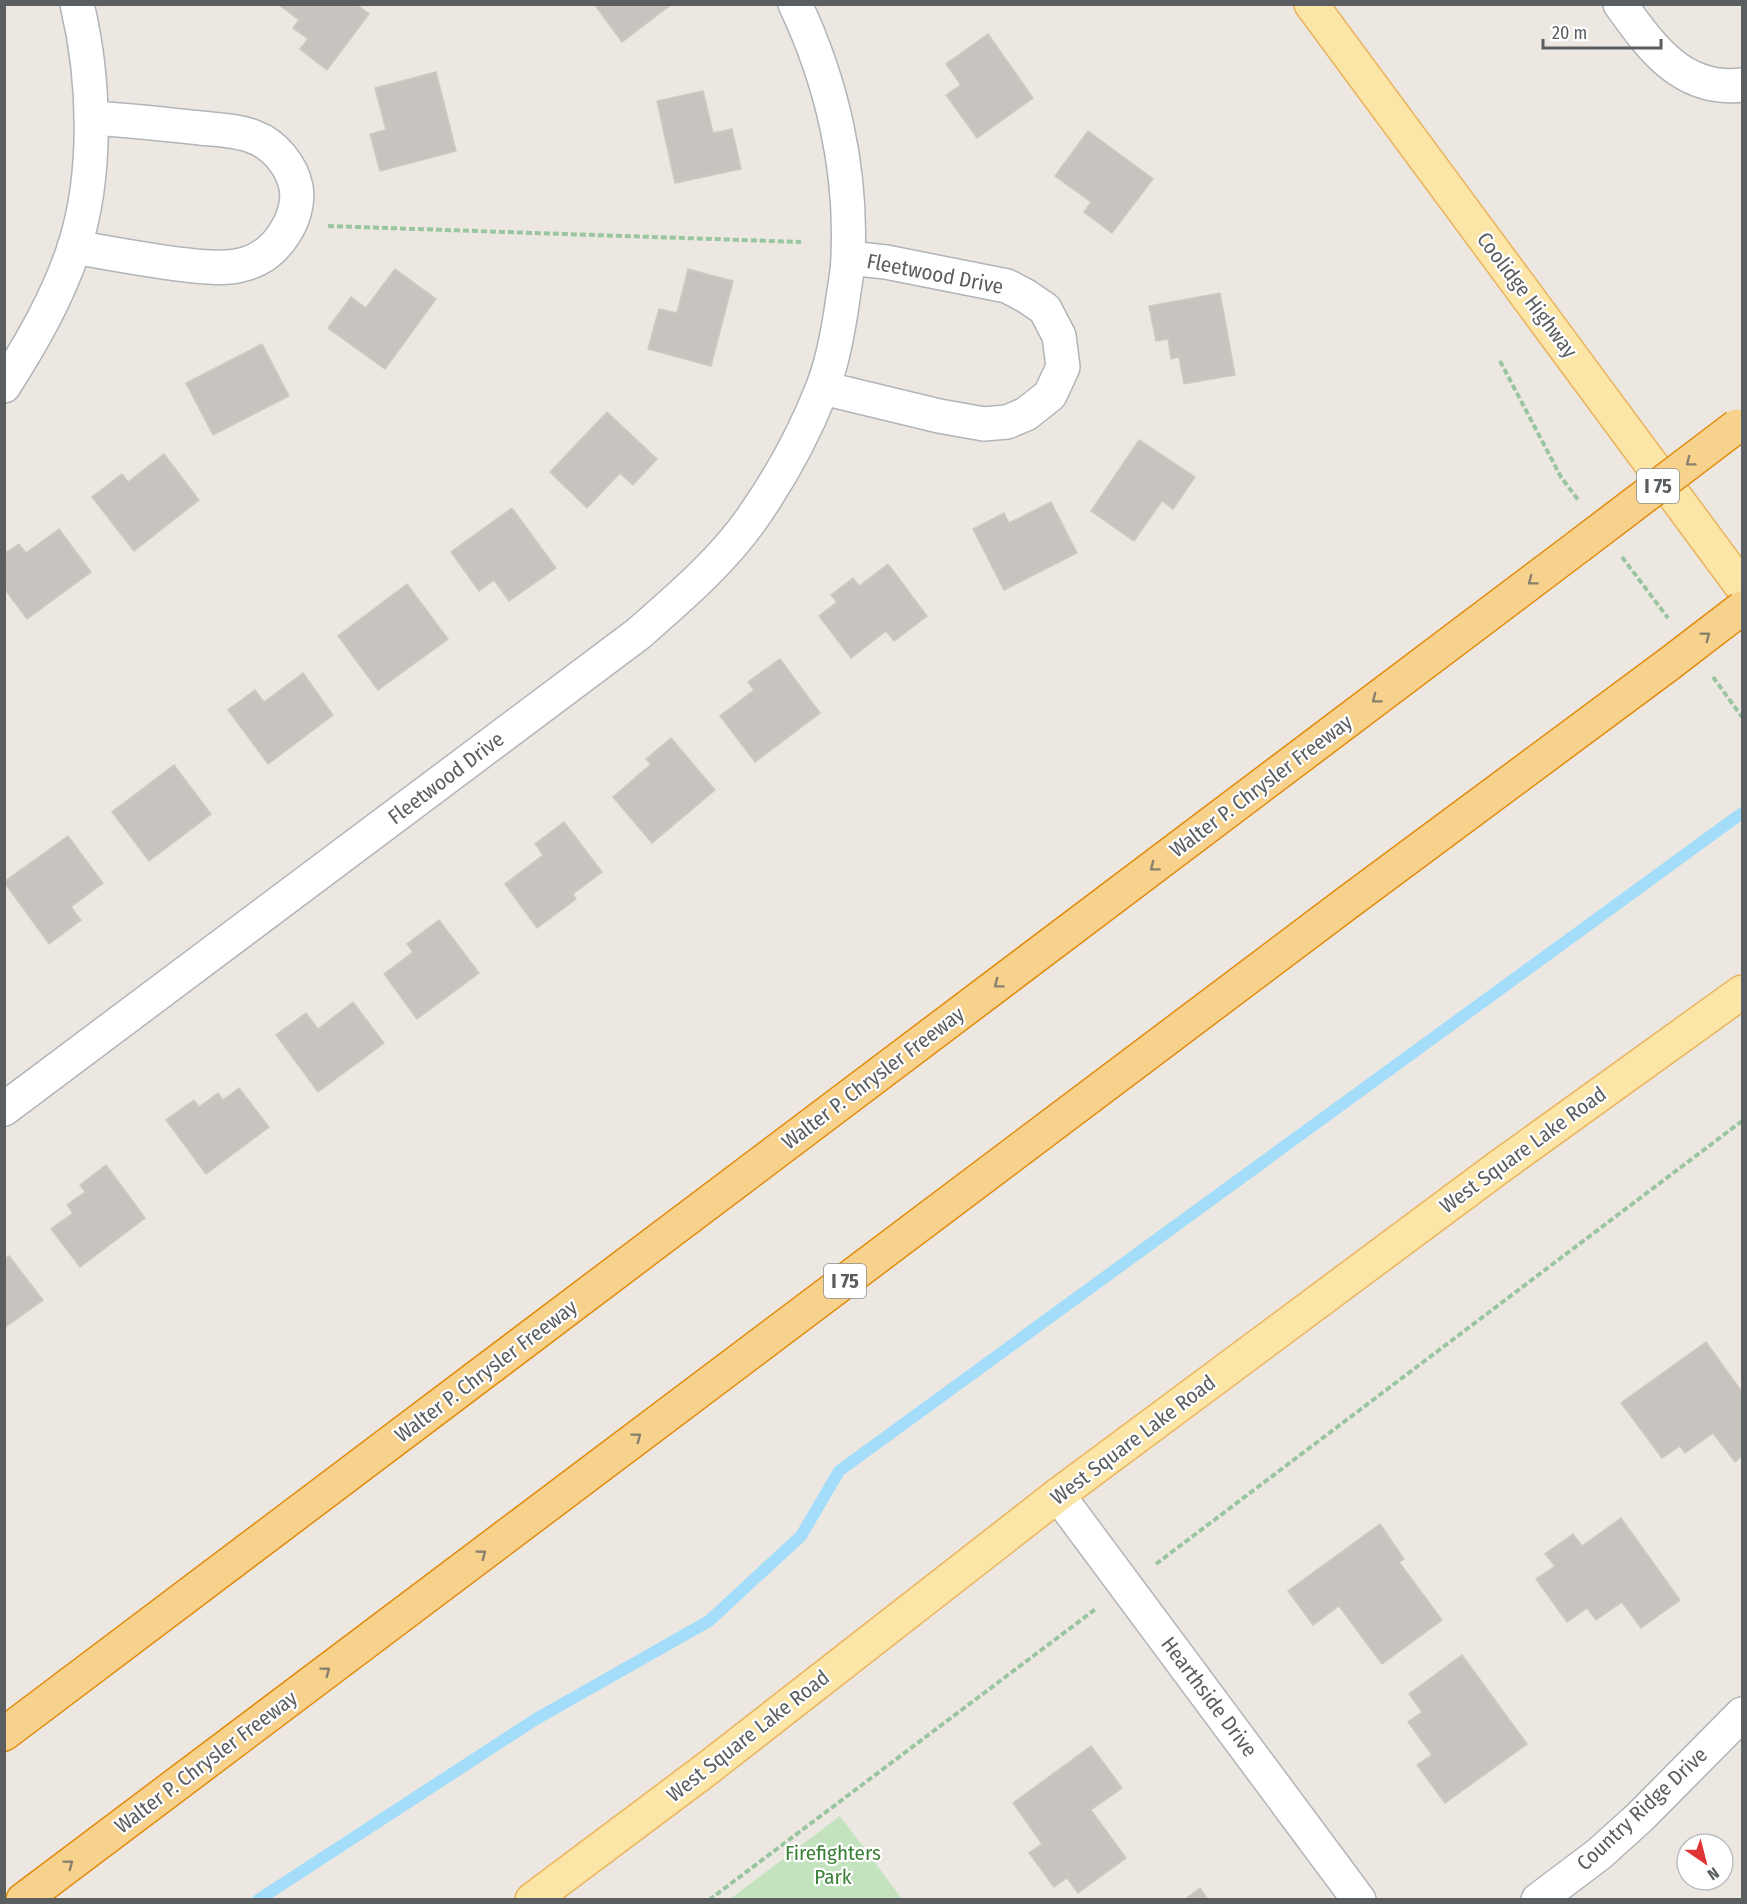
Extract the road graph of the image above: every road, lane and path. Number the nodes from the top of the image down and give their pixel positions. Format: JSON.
{"nodes":[{"id":1,"x":77,"y":4,"type":"edge"},
{"id":2,"x":795,"y":4,"type":"edge"},
{"id":3,"x":1311,"y":4,"type":"edge"},
{"id":4,"x":1620,"y":4,"type":"edge"},
{"id":5,"x":1743,"y":85,"type":"edge"},
{"id":6,"x":91,"y":118,"type":"junction"},
{"id":7,"x":328,"y":226,"type":"dead end"},
{"id":8,"x":801,"y":242,"type":"dead end"},
{"id":9,"x":74,"y":247,"type":"junction"},
{"id":10,"x":848,"y":258,"type":"junction"},
{"id":11,"x":4,"y":386,"type":"edge"},
{"id":12,"x":823,"y":388,"type":"junction"},
{"id":13,"x":1740,"y":424,"type":"edge"},
{"id":14,"x":1743,"y":587,"type":"edge"},
{"id":15,"x":1743,"y":608,"type":"edge"},
{"id":16,"x":1743,"y":992,"type":"edge"},
{"id":17,"x":4,"y":1109,"type":"edge"},
{"id":18,"x":1743,"y":1121,"type":"edge"},
{"id":19,"x":1058,"y":1495,"type":"junction"},
{"id":20,"x":1148,"y":1570,"type":"dead end"},
{"id":21,"x":1106,"y":1601,"type":"dead end"},
{"id":22,"x":1743,"y":1714,"type":"edge"},
{"id":23,"x":4,"y":1734,"type":"edge"},
{"id":24,"x":22,"y":1899,"type":"edge"},
{"id":25,"x":532,"y":1899,"type":"edge"},
{"id":26,"x":709,"y":1899,"type":"edge"},
{"id":27,"x":1359,"y":1899,"type":"edge"},
{"id":28,"x":1538,"y":1899,"type":"edge"}],
"edges":[{"from":1,"to":6,"type":"street"},
{"from":2,"to":10,"type":"street","name":"Fleetwood Drive"},
{"from":3,"to":14,"type":"main road","name":"Coolidge Highway"},
{"from":4,"to":5,"type":"street"},
{"from":6,"to":9,"type":"street"},
{"from":6,"to":9,"type":"street"},
{"from":7,"to":8,"type":"path"},
{"from":9,"to":11,"type":"street"},
{"from":10,"to":12,"type":"street","name":"Fleetwood Drive"},
{"from":10,"to":12,"type":"street","name":"Fleetwood Drive"},
{"from":12,"to":17,"type":"street","name":"Fleetwood Drive"},
{"from":13,"to":23,"type":"highway","name":"Walter P. Chrysler Freeway","number":"I 75","one_way":true,"bridge":true},
{"from":24,"to":15,"type":"highway","name":"Walter P. Chrysler Freeway","number":"I 75","one_way":true,"bridge":true},
{"from":16,"to":19,"type":"main road","name":"West Square Lake Road"},
{"from":18,"to":20,"type":"path"},
{"from":19,"to":25,"type":"main road","name":"West Square Lake Road"},
{"from":19,"to":27,"type":"street","name":"Hearthside Drive"},
{"from":21,"to":26,"type":"path"},
{"from":22,"to":28,"type":"street","name":"Country Ridge Drive"}]}
